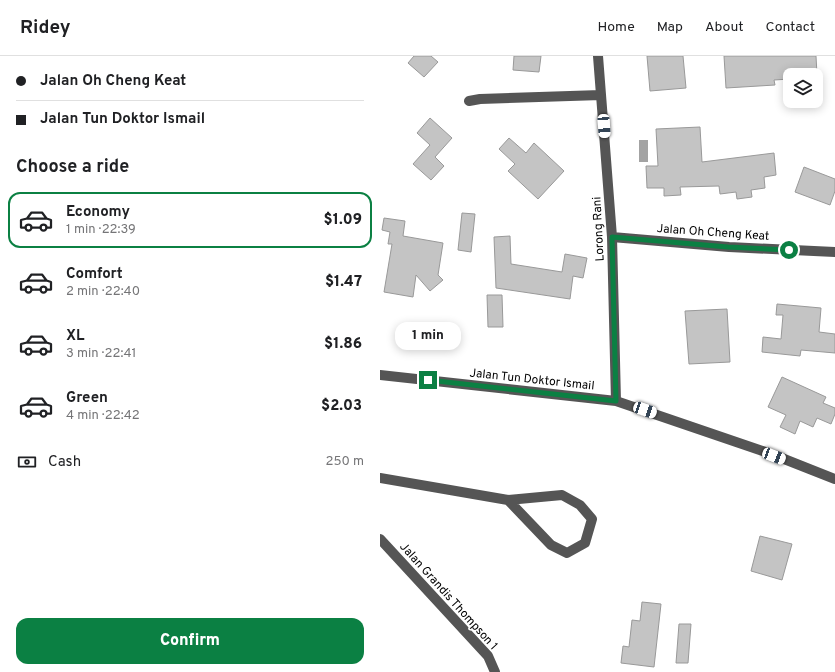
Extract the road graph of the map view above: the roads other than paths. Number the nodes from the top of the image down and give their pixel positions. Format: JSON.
{"nodes":[{"id":1,"x":598,"y":56,"type":"edge"},
{"id":2,"x":601,"y":95,"type":"junction"},
{"id":3,"x":469,"y":101,"type":"dead end"},
{"id":4,"x":612,"y":237,"type":"junction"},
{"id":5,"x":835,"y":252,"type":"edge"},
{"id":6,"x":380,"y":378,"type":"edge"},
{"id":7,"x":616,"y":401,"type":"junction"},
{"id":8,"x":380,"y":478,"type":"edge"},
{"id":9,"x":835,"y":479,"type":"edge"},
{"id":10,"x":508,"y":500,"type":"junction"},
{"id":11,"x":380,"y":539,"type":"edge"},
{"id":12,"x":495,"y":672,"type":"edge"}],
"edges":[{"from":1,"to":2,"type":"street","name":"Lorong Rani"},
{"from":2,"to":3,"type":"street"},
{"from":2,"to":4,"type":"street","name":"Lorong Rani"},
{"from":4,"to":5,"type":"street","name":"Jalan Oh Cheng Keat"},
{"from":4,"to":7,"type":"street","name":"Lorong Rani"},
{"from":6,"to":7,"type":"street","name":"Jalan Tun Doktor Ismail"},
{"from":7,"to":9,"type":"street","name":"Jalan Tun Doktor Ismail"},
{"from":8,"to":10,"type":"street"},
{"from":10,"to":10,"type":"street"},
{"from":11,"to":12,"type":"street","name":"Jalan Grandis Thompson 1"}]}
